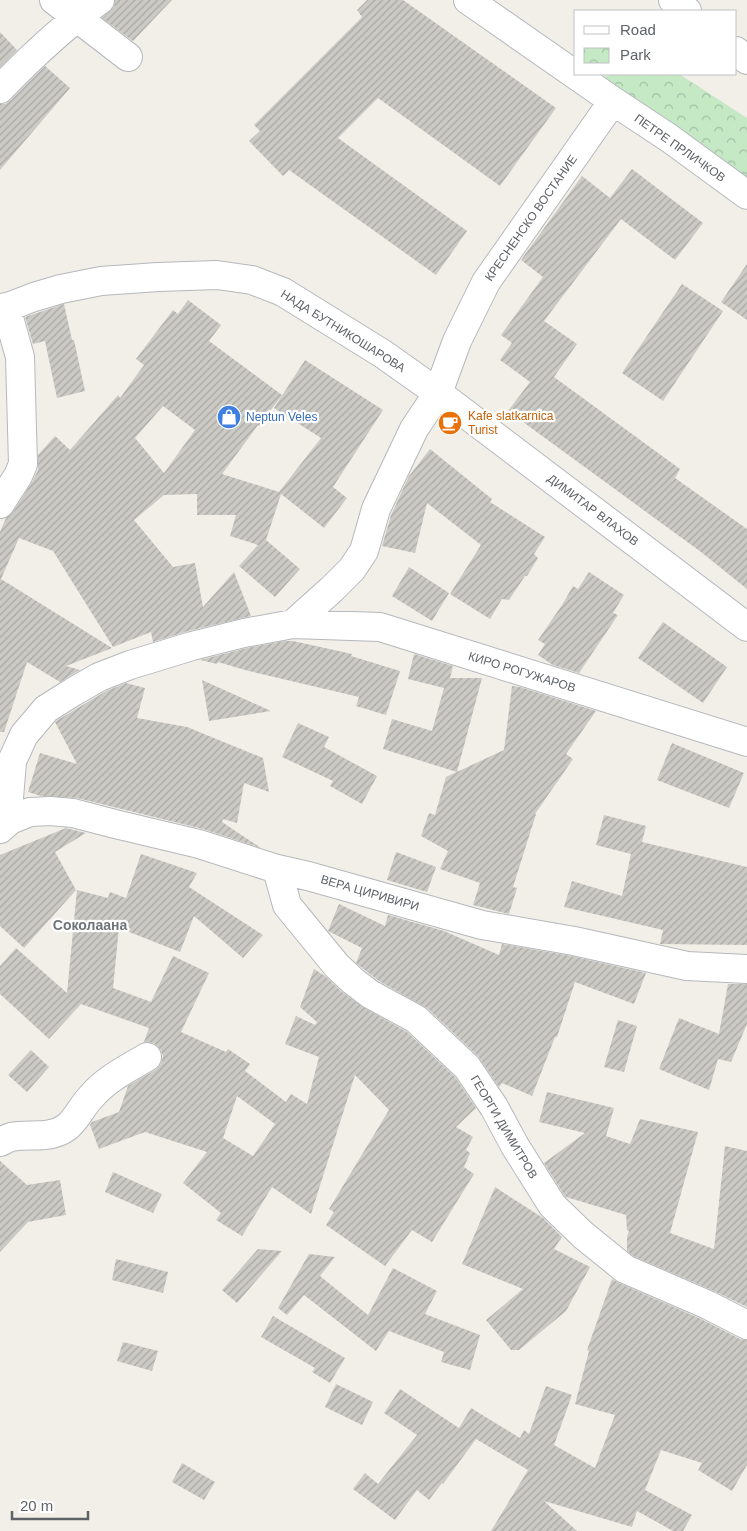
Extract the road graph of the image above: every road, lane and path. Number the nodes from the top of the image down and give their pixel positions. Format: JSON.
{"nodes":[{"id":1,"x":54,"y":0,"type":"edge"},
{"id":2,"x":100,"y":0,"type":"edge"},
{"id":3,"x":673,"y":0,"type":"edge"},
{"id":4,"x":479,"y":3,"type":"edge"},
{"id":5,"x":686,"y":10,"type":"edge"},
{"id":6,"x":76,"y":17,"type":"junction"},
{"id":7,"x":737,"y":52,"type":"edge"},
{"id":8,"x":128,"y":57,"type":"dead end"},
{"id":9,"x":747,"y":60,"type":"edge"},
{"id":10,"x":574,"y":72,"type":"edge"},
{"id":11,"x":577,"y":75,"type":"edge"},
{"id":12,"x":0,"y":89,"type":"edge"},
{"id":13,"x":613,"y":101,"type":"junction"},
{"id":14,"x":747,"y":195,"type":"edge"},
{"id":15,"x":3,"y":309,"type":"edge"},
{"id":16,"x":438,"y":393,"type":"junction"},
{"id":17,"x":0,"y":504,"type":"edge"},
{"id":18,"x":293,"y":624,"type":"junction"},
{"id":19,"x":747,"y":627,"type":"edge"},
{"id":20,"x":747,"y":742,"type":"edge"},
{"id":21,"x":5,"y":824,"type":"edge"},
{"id":22,"x":277,"y":869,"type":"junction"},
{"id":23,"x":747,"y":969,"type":"edge"},
{"id":24,"x":147,"y":1057,"type":"dead end"},
{"id":25,"x":0,"y":1142,"type":"edge"},
{"id":26,"x":747,"y":1325,"type":"edge"}],
"edges":[{"from":1,"to":6,"type":"street"},
{"from":2,"to":6,"type":"street"},
{"from":3,"to":5,"type":"street"},
{"from":4,"to":10,"type":"street","name":"ПЕТРЕ ПРЛИЧКОВ"},
{"from":6,"to":8,"type":"street"},
{"from":6,"to":12,"type":"street"},
{"from":7,"to":9,"type":"street"},
{"from":11,"to":13,"type":"street","name":"ПЕТРЕ ПРЛИЧКОВ"},
{"from":13,"to":14,"type":"street","name":"ПЕТРЕ ПРЛИЧКОВ"},
{"from":13,"to":16,"type":"street","name":"КРЕСНЕНСКО ВОСТАНИЕ"},
{"from":15,"to":16,"type":"street","name":"НАДА БУТНИКОШАРОВА"},
{"from":15,"to":17,"type":"street","name":"НАДА БУТНИКОШАРОВА"},
{"from":16,"to":18,"type":"street","name":"КРЕСНЕНСКО ВОСТАНИЕ"},
{"from":16,"to":19,"type":"street","name":"ДИМИТАР ВЛАХОВ"},
{"from":18,"to":20,"type":"street","name":"КИРО РОГУЖАРОВ"},
{"from":18,"to":21,"type":"street"},
{"from":21,"to":22,"type":"street","name":"ВЕРА ЦИРИВИРИ"},
{"from":22,"to":23,"type":"street","name":"ВЕРА ЦИРИВИРИ"},
{"from":22,"to":26,"type":"street","name":"ГЕОРГИ ДИМИТРОВ"},
{"from":24,"to":25,"type":"street"}]}
